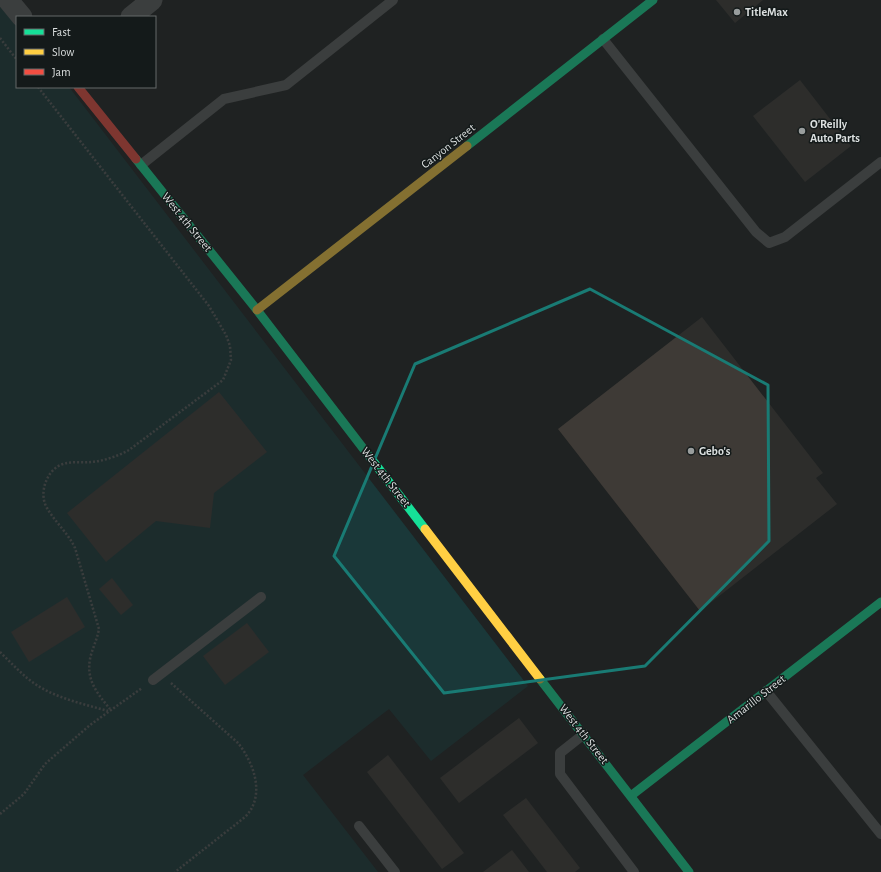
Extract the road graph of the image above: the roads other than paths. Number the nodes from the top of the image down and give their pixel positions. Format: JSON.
{"nodes":[{"id":1,"x":8,"y":0,"type":"edge"},
{"id":2,"x":152,"y":0,"type":"edge"},
{"id":3,"x":393,"y":0,"type":"edge"},
{"id":4,"x":653,"y":0,"type":"edge"},
{"id":5,"x":21,"y":16,"type":"edge"},
{"id":6,"x":132,"y":16,"type":"edge"},
{"id":7,"x":603,"y":39,"type":"junction"},
{"id":8,"x":79,"y":88,"type":"edge"},
{"id":9,"x":881,"y":162,"type":"edge"},
{"id":10,"x":141,"y":165,"type":"junction"},
{"id":11,"x":257,"y":310,"type":"junction"},
{"id":12,"x":261,"y":597,"type":"dead end"},
{"id":13,"x":881,"y":602,"type":"edge"},
{"id":14,"x":153,"y":680,"type":"road end"},
{"id":15,"x":766,"y":691,"type":"junction"},
{"id":16,"x":584,"y":734,"type":"junction"},
{"id":17,"x":632,"y":796,"type":"junction"},
{"id":18,"x":359,"y":826,"type":"dead end"},
{"id":19,"x":881,"y":834,"type":"edge"},
{"id":20,"x":683,"y":870,"type":"edge"},
{"id":21,"x":395,"y":872,"type":"edge"},
{"id":22,"x":634,"y":872,"type":"edge"}],
"edges":[{"from":1,"to":5,"type":"street"},
{"from":2,"to":6,"type":"street"},
{"from":3,"to":10,"type":"lane"},
{"from":4,"to":7,"type":"street","name":"Canyon Street"},
{"from":7,"to":9,"type":"lane"},
{"from":7,"to":11,"type":"street","name":"Canyon Street"},
{"from":8,"to":10,"type":"street","name":"West 4th Street"},
{"from":10,"to":11,"type":"street","name":"West 4th Street"},
{"from":11,"to":16,"type":"street","name":"West 4th Street"},
{"from":12,"to":14,"type":"lane"},
{"from":13,"to":15,"type":"street","name":"Amarillo Street"},
{"from":15,"to":17,"type":"street","name":"Amarillo Street"},
{"from":15,"to":19,"type":"lane"},
{"from":16,"to":17,"type":"street","name":"West 4th Street"},
{"from":16,"to":22,"type":"lane"},
{"from":17,"to":20,"type":"street","name":"West 4th Street"},
{"from":18,"to":21,"type":"lane"}]}
